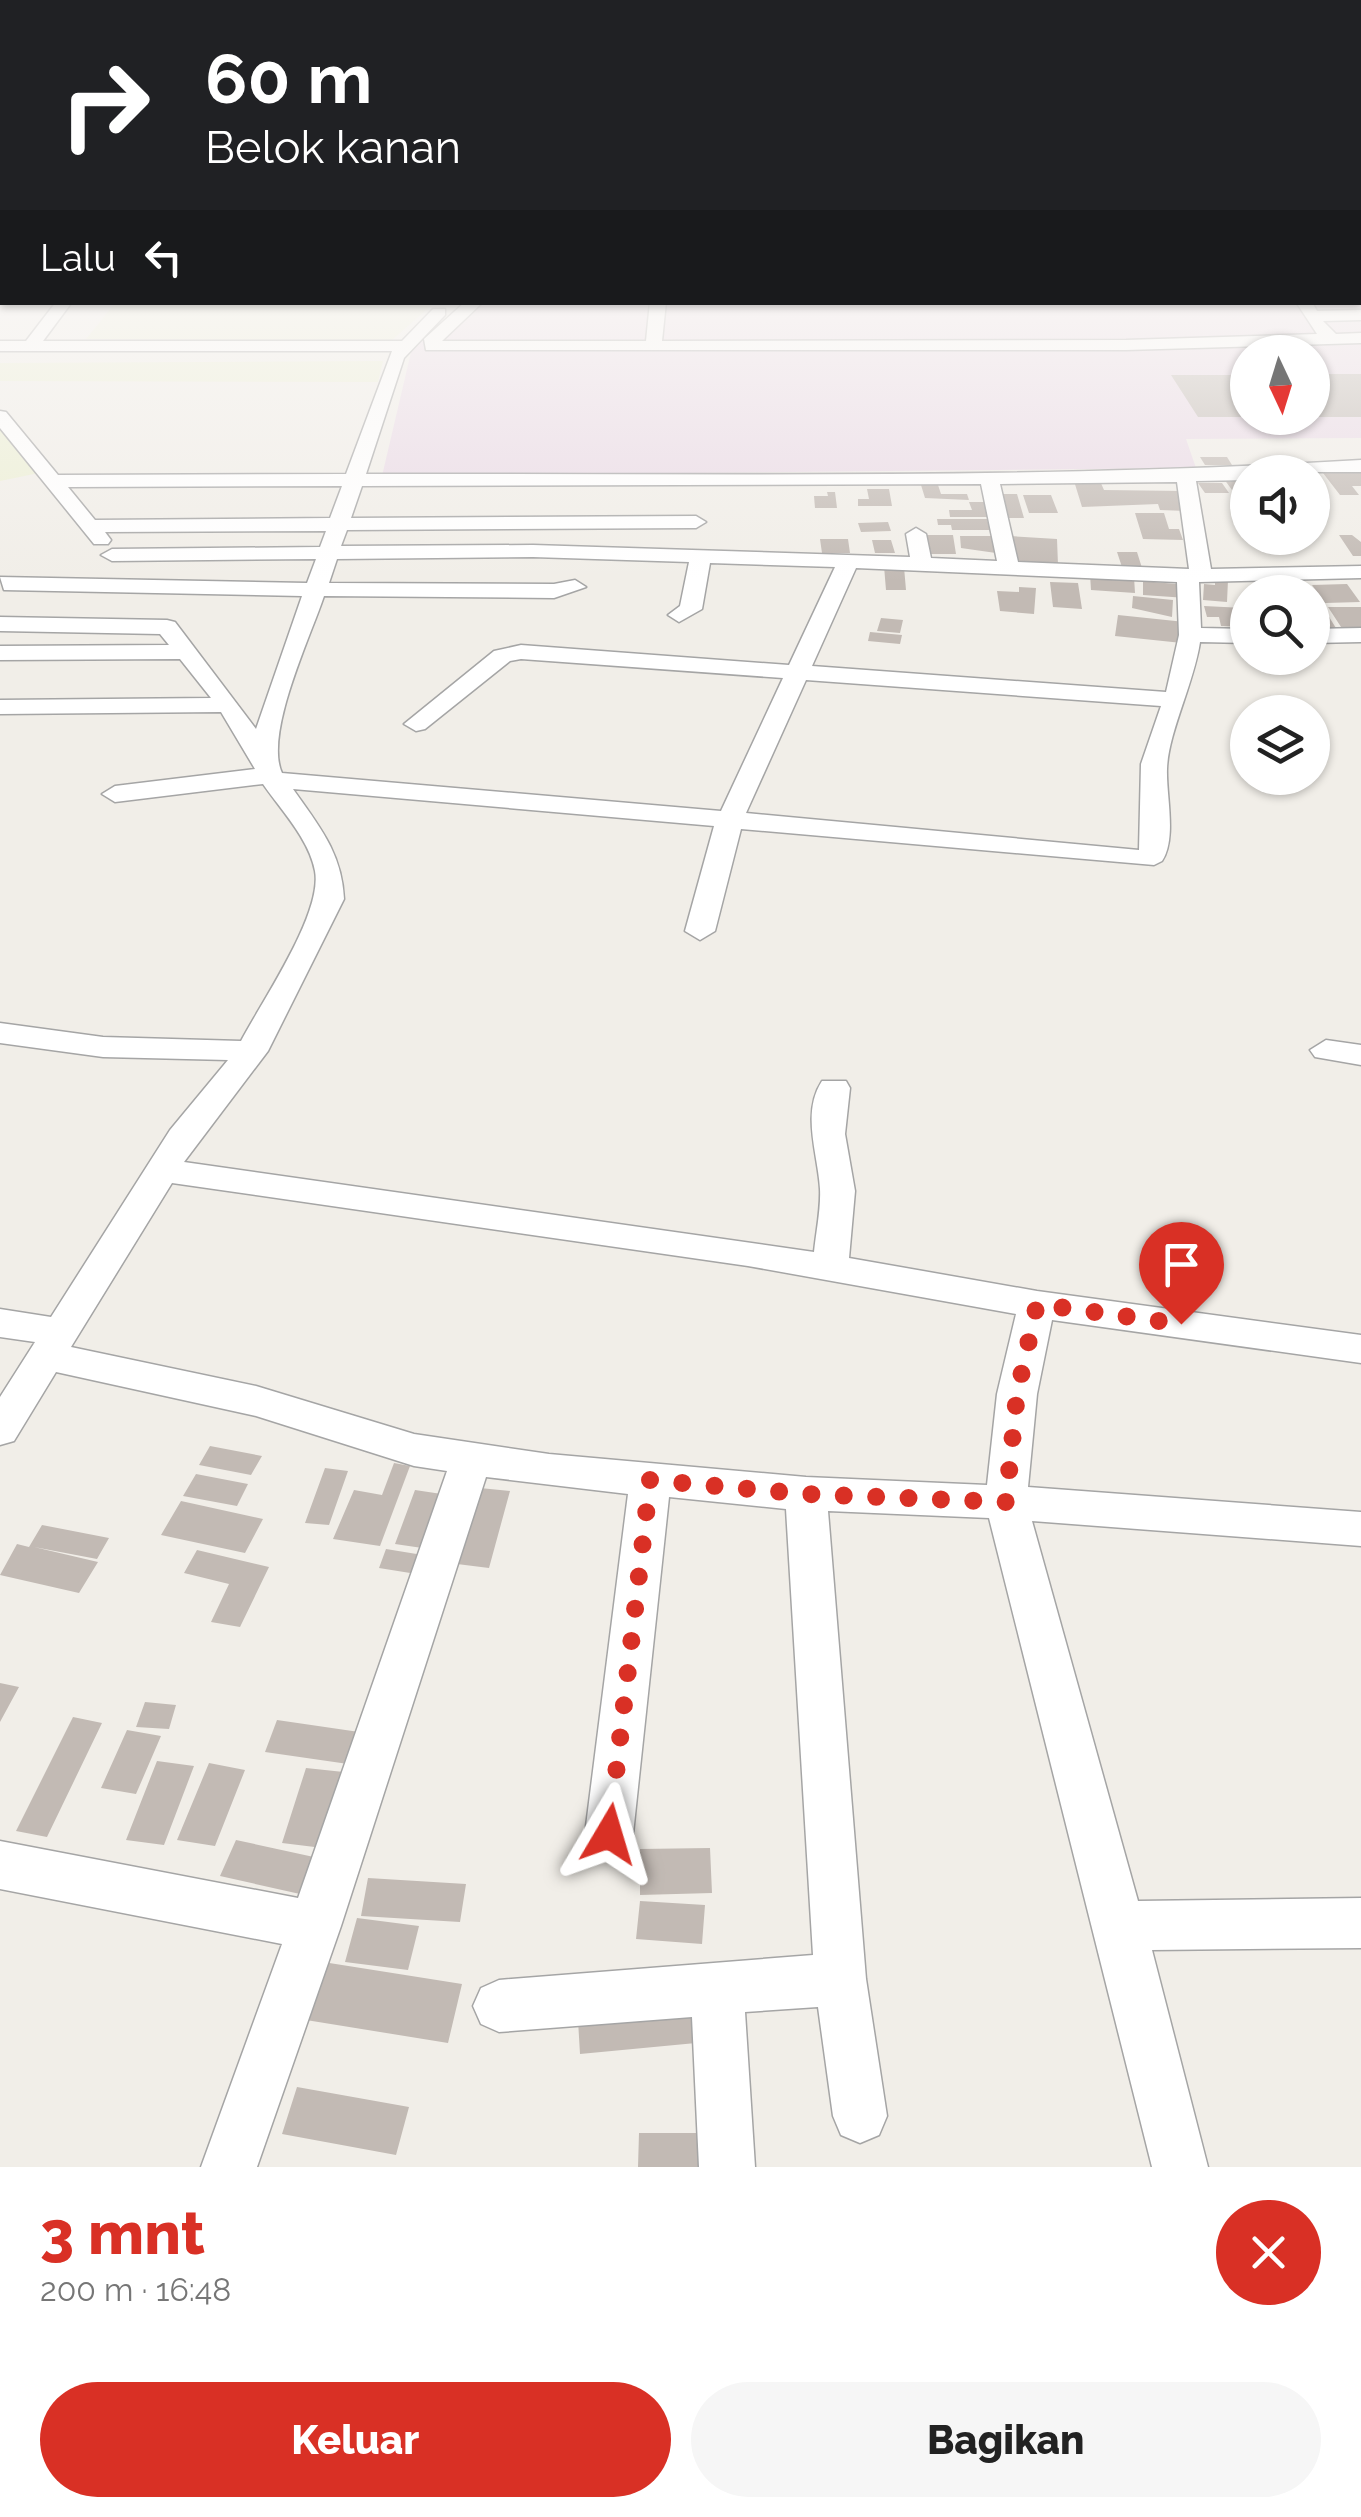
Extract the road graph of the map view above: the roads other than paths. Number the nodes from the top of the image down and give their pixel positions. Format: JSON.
{"nodes":[{"id":1,"x":390,"y":378,"type":"edge"},
{"id":2,"x":0,"y":416,"type":"edge"},
{"id":3,"x":1361,"y":466,"type":"edge"},
{"id":4,"x":1330,"y":468,"type":"edge"},
{"id":5,"x":1230,"y":475,"type":"edge"},
{"id":6,"x":1186,"y":477,"type":"junction"},
{"id":7,"x":989,"y":478,"type":"junction"},
{"id":8,"x":828,"y":479,"type":"junction"},
{"id":9,"x":354,"y":480,"type":"junction"},
{"id":10,"x":52,"y":481,"type":"junction"},
{"id":11,"x":784,"y":502,"type":"dead end"},
{"id":12,"x":342,"y":514,"type":"junction"},
{"id":13,"x":84,"y":517,"type":"junction"},
{"id":14,"x":696,"y":522,"type":"dead end"},
{"id":15,"x":916,"y":534,"type":"dead end"},
{"id":16,"x":329,"y":553,"type":"junction"},
{"id":17,"x":112,"y":555,"type":"junction"},
{"id":18,"x":700,"y":559,"type":"junction"},
{"id":19,"x":848,"y":562,"type":"junction"},
{"id":20,"x":922,"y":564,"type":"junction"},
{"id":21,"x":1009,"y":568,"type":"junction"},
{"id":22,"x":1361,"y":572,"type":"edge"},
{"id":23,"x":1194,"y":576,"type":"junction"},
{"id":24,"x":4,"y":583,"type":"dead end"},
{"id":25,"x":140,"y":586,"type":"junction"},
{"id":26,"x":575,"y":587,"type":"dead end"},
{"id":27,"x":314,"y":597,"type":"junction"},
{"id":28,"x":535,"y":606,"type":"dead end"},
{"id":29,"x":679,"y":615,"type":"dead end"},
{"id":30,"x":0,"y":624,"type":"edge"},
{"id":31,"x":167,"y":627,"type":"junction"},
{"id":32,"x":1190,"y":636,"type":"junction"},
{"id":33,"x":1230,"y":636,"type":"edge"},
{"id":34,"x":1330,"y":636,"type":"edge"},
{"id":35,"x":1361,"y":636,"type":"edge"},
{"id":36,"x":184,"y":652,"type":"junction"},
{"id":37,"x":0,"y":653,"type":"edge"},
{"id":38,"x":800,"y":673,"type":"junction"},
{"id":39,"x":997,"y":687,"type":"junction"},
{"id":40,"x":1174,"y":700,"type":"junction"},
{"id":41,"x":229,"y":705,"type":"junction"},
{"id":42,"x":0,"y":707,"type":"edge"},
{"id":43,"x":990,"y":715,"type":"dead end"},
{"id":44,"x":416,"y":724,"type":"dead end"},
{"id":45,"x":269,"y":771,"type":"junction"},
{"id":46,"x":114,"y":794,"type":"dead end"},
{"id":47,"x":729,"y":822,"type":"junction"},
{"id":48,"x":700,"y":931,"type":"dead end"},
{"id":49,"x":265,"y":1028,"type":"junction"},
{"id":50,"x":0,"y":1032,"type":"edge"},
{"id":51,"x":1326,"y":1050,"type":"dead end"},
{"id":52,"x":1361,"y":1054,"type":"edge"},
{"id":53,"x":834,"y":1088,"type":"dead end"},
{"id":54,"x":162,"y":1170,"type":"junction"},
{"id":55,"x":830,"y":1267,"type":"junction"},
{"id":56,"x":1037,"y":1304,"type":"junction"},
{"id":57,"x":0,"y":1323,"type":"edge"},
{"id":58,"x":54,"y":1345,"type":"junction"},
{"id":59,"x":1361,"y":1349,"type":"edge"},
{"id":60,"x":0,"y":1430,"type":"edge"},
{"id":61,"x":472,"y":1459,"type":"junction"},
{"id":62,"x":650,"y":1480,"type":"junction"},
{"id":63,"x":806,"y":1494,"type":"junction"},
{"id":64,"x":1006,"y":1502,"type":"junction"},
{"id":65,"x":1361,"y":1529,"type":"edge"},
{"id":66,"x":609,"y":1834,"type":"dead end"},
{"id":67,"x":0,"y":1866,"type":"edge"},
{"id":68,"x":1361,"y":1923,"type":"edge"},
{"id":69,"x":316,"y":1926,"type":"junction"},
{"id":70,"x":1120,"y":1926,"type":"junction"},
{"id":71,"x":840,"y":1979,"type":"junction"},
{"id":72,"x":717,"y":1988,"type":"junction"},
{"id":73,"x":499,"y":2006,"type":"dead end"},
{"id":74,"x":860,"y":2116,"type":"dead end"},
{"id":75,"x":230,"y":2167,"type":"edge"},
{"id":76,"x":727,"y":2167,"type":"edge"},
{"id":77,"x":1180,"y":2167,"type":"edge"}],
"edges":[{"from":1,"to":9,"type":"street"},
{"from":2,"to":10,"type":"street"},
{"from":3,"to":4,"type":"street"},
{"from":5,"to":6,"type":"street"},
{"from":6,"to":7,"type":"street"},
{"from":6,"to":23,"type":"street"},
{"from":7,"to":8,"type":"street"},
{"from":7,"to":21,"type":"street"},
{"from":8,"to":9,"type":"street"},
{"from":8,"to":11,"type":"street"},
{"from":9,"to":10,"type":"street"},
{"from":9,"to":12,"type":"street"},
{"from":10,"to":13,"type":"street"},
{"from":12,"to":13,"type":"street"},
{"from":12,"to":14,"type":"street"},
{"from":12,"to":16,"type":"street"},
{"from":13,"to":17,"type":"street"},
{"from":15,"to":20,"type":"street"},
{"from":16,"to":17,"type":"street"},
{"from":16,"to":18,"type":"street"},
{"from":16,"to":27,"type":"street"},
{"from":17,"to":25,"type":"street"},
{"from":18,"to":19,"type":"street"},
{"from":18,"to":29,"type":"street"},
{"from":19,"to":20,"type":"street"},
{"from":19,"to":38,"type":"street"},
{"from":20,"to":21,"type":"street"},
{"from":21,"to":23,"type":"street"},
{"from":22,"to":23,"type":"street"},
{"from":23,"to":32,"type":"street"},
{"from":24,"to":25,"type":"street"},
{"from":25,"to":27,"type":"street"},
{"from":25,"to":31,"type":"street"},
{"from":26,"to":27,"type":"street"},
{"from":27,"to":28,"type":"street"},
{"from":27,"to":45,"type":"street"},
{"from":30,"to":31,"type":"street"},
{"from":31,"to":36,"type":"street"},
{"from":32,"to":33,"type":"street"},
{"from":32,"to":40,"type":"street"},
{"from":34,"to":35,"type":"street"},
{"from":36,"to":37,"type":"street"},
{"from":36,"to":41,"type":"street"},
{"from":38,"to":39,"type":"street"},
{"from":38,"to":44,"type":"street"},
{"from":38,"to":47,"type":"street"},
{"from":39,"to":40,"type":"street"},
{"from":39,"to":43,"type":"street"},
{"from":40,"to":47,"type":"street"},
{"from":41,"to":42,"type":"street"},
{"from":41,"to":45,"type":"street"},
{"from":45,"to":46,"type":"street"},
{"from":45,"to":47,"type":"street"},
{"from":45,"to":49,"type":"street"},
{"from":47,"to":48,"type":"street"},
{"from":49,"to":50,"type":"street"},
{"from":49,"to":54,"type":"street"},
{"from":51,"to":52,"type":"street"},
{"from":53,"to":55,"type":"street"},
{"from":54,"to":55,"type":"street"},
{"from":54,"to":58,"type":"street"},
{"from":55,"to":56,"type":"street"},
{"from":56,"to":59,"type":"street"},
{"from":56,"to":64,"type":"street"},
{"from":57,"to":58,"type":"street"},
{"from":58,"to":60,"type":"street"},
{"from":58,"to":61,"type":"street"},
{"from":61,"to":62,"type":"street"},
{"from":61,"to":69,"type":"street"},
{"from":62,"to":63,"type":"street"},
{"from":62,"to":66,"type":"street"},
{"from":63,"to":64,"type":"street"},
{"from":63,"to":71,"type":"street"},
{"from":64,"to":65,"type":"street"},
{"from":64,"to":70,"type":"street"},
{"from":67,"to":69,"type":"street"},
{"from":68,"to":70,"type":"street"},
{"from":69,"to":75,"type":"street"},
{"from":70,"to":77,"type":"street"},
{"from":71,"to":72,"type":"street"},
{"from":71,"to":74,"type":"street"},
{"from":72,"to":73,"type":"street"},
{"from":72,"to":76,"type":"street"}]}
